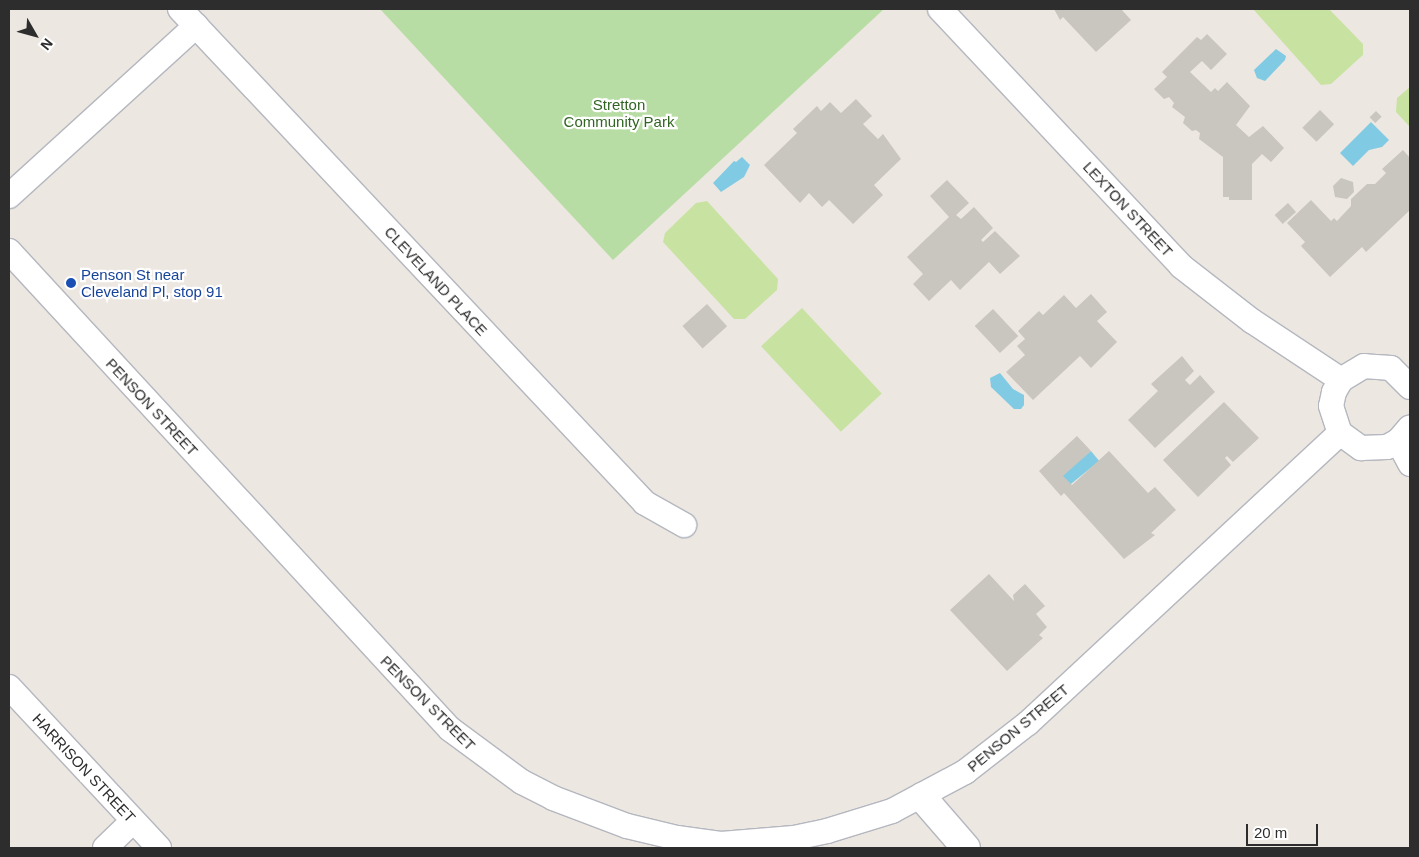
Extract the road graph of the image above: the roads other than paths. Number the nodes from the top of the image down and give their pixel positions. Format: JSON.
{"nodes":[{"id":1,"x":940,"y":9,"type":"edge"},
{"id":2,"x":188,"y":17,"type":"edge"},
{"id":3,"x":9,"y":196,"type":"edge"},
{"id":4,"x":9,"y":251,"type":"edge"},
{"id":5,"x":1408,"y":377,"type":"edge"},
{"id":6,"x":1341,"y":380,"type":"junction"},
{"id":7,"x":1340,"y":434,"type":"junction"},
{"id":8,"x":1404,"y":434,"type":"edge"},
{"id":9,"x":1410,"y":464,"type":"edge"},
{"id":10,"x":684,"y":525,"type":"dead end"},
{"id":11,"x":9,"y":687,"type":"edge"},
{"id":12,"x":922,"y":797,"type":"junction"},
{"id":13,"x":134,"y":821,"type":"junction"},
{"id":14,"x":721,"y":846,"type":"edge"},
{"id":15,"x":105,"y":848,"type":"edge"},
{"id":16,"x":159,"y":848,"type":"edge"},
{"id":17,"x":966,"y":848,"type":"edge"}],
"edges":[{"from":1,"to":6,"type":"street","name":"LEXTON STREET"},
{"from":2,"to":3,"type":"street","name":"CLEVELAND PLACE"},
{"from":2,"to":10,"type":"street","name":"CLEVELAND PLACE"},
{"from":4,"to":14,"type":"street","name":"PENSON STREET"},
{"from":5,"to":6,"type":"street"},
{"from":6,"to":7,"type":"street"},
{"from":7,"to":8,"type":"street"},
{"from":7,"to":12,"type":"street","name":"PENSON STREET"},
{"from":8,"to":9,"type":"street"},
{"from":11,"to":13,"type":"street","name":"HARRISON STREET"},
{"from":12,"to":14,"type":"street","name":"PENSON STREET"},
{"from":12,"to":17,"type":"street"},
{"from":13,"to":15,"type":"street"},
{"from":13,"to":16,"type":"street","name":"HARRISON STREET"}]}
